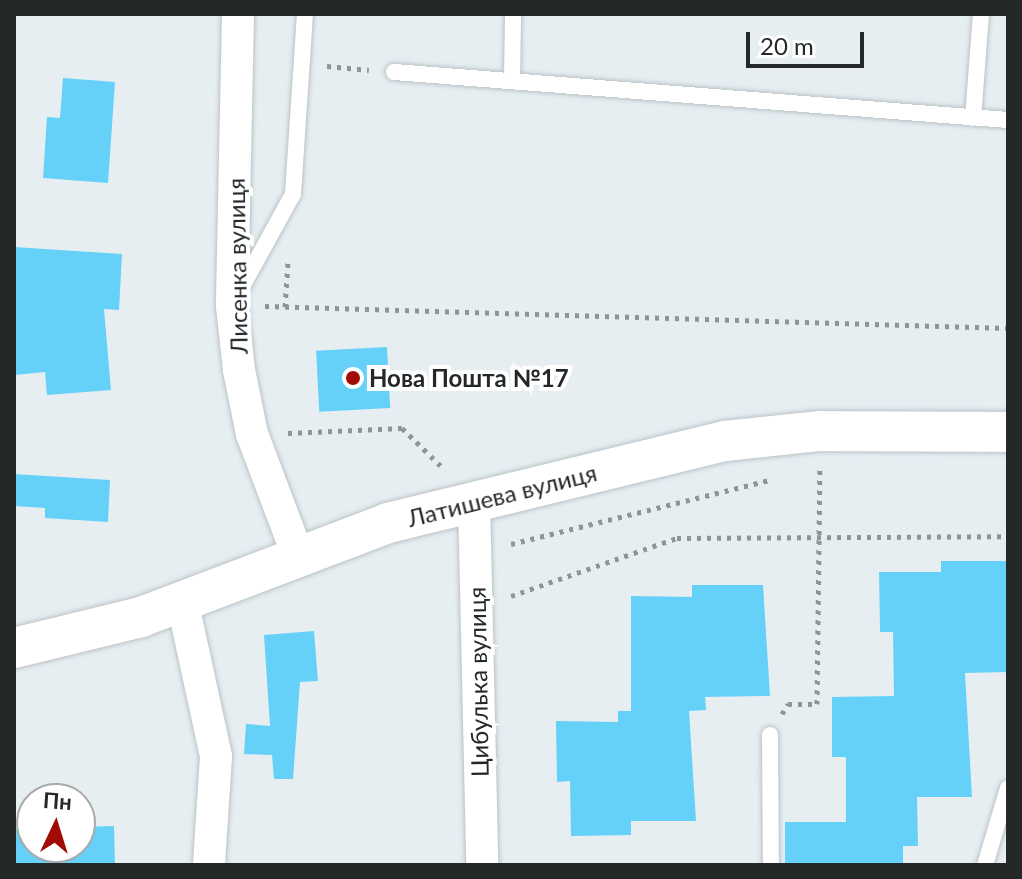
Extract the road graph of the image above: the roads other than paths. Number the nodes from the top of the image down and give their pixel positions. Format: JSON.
{"nodes":[{"id":1,"x":238,"y":14,"type":"edge"},
{"id":2,"x":305,"y":14,"type":"edge"},
{"id":3,"x":513,"y":14,"type":"edge"},
{"id":4,"x":981,"y":14,"type":"edge"},
{"id":5,"x":394,"y":72,"type":"road end"},
{"id":6,"x":512,"y":81,"type":"junction"},
{"id":7,"x":973,"y":118,"type":"junction"},
{"id":8,"x":1008,"y":120,"type":"edge"},
{"id":9,"x":232,"y":306,"type":"junction"},
{"id":10,"x":1008,"y":432,"type":"edge"},
{"id":11,"x":474,"y":499,"type":"junction"},
{"id":12,"x":298,"y":556,"type":"junction"},
{"id":13,"x":182,"y":600,"type":"junction"},
{"id":14,"x":14,"y":648,"type":"edge"},
{"id":15,"x":770,"y":735,"type":"dead end"},
{"id":16,"x":1008,"y":788,"type":"edge"},
{"id":17,"x":209,"y":865,"type":"edge"},
{"id":18,"x":482,"y":865,"type":"edge"},
{"id":19,"x":771,"y":865,"type":"edge"},
{"id":20,"x":985,"y":865,"type":"edge"}],
"edges":[{"from":1,"to":9,"type":"street","name":"Лисенка вулиця"},
{"from":2,"to":9,"type":"lane"},
{"from":3,"to":6,"type":"lane"},
{"from":4,"to":7,"type":"lane"},
{"from":5,"to":6,"type":"lane"},
{"from":6,"to":7,"type":"lane"},
{"from":7,"to":8,"type":"lane"},
{"from":9,"to":12,"type":"street","name":"Лисенка вулиця"},
{"from":10,"to":11,"type":"street","name":"Латишева вулиця"},
{"from":11,"to":12,"type":"street","name":"Латишева вулиця"},
{"from":11,"to":18,"type":"street","name":"Цибулька вулиця"},
{"from":12,"to":13,"type":"street","name":"Латишева вулиця"},
{"from":13,"to":14,"type":"street","name":"Латишева вулиця"},
{"from":13,"to":17,"type":"street"},
{"from":15,"to":19,"type":"lane"},
{"from":16,"to":20,"type":"lane"}]}
